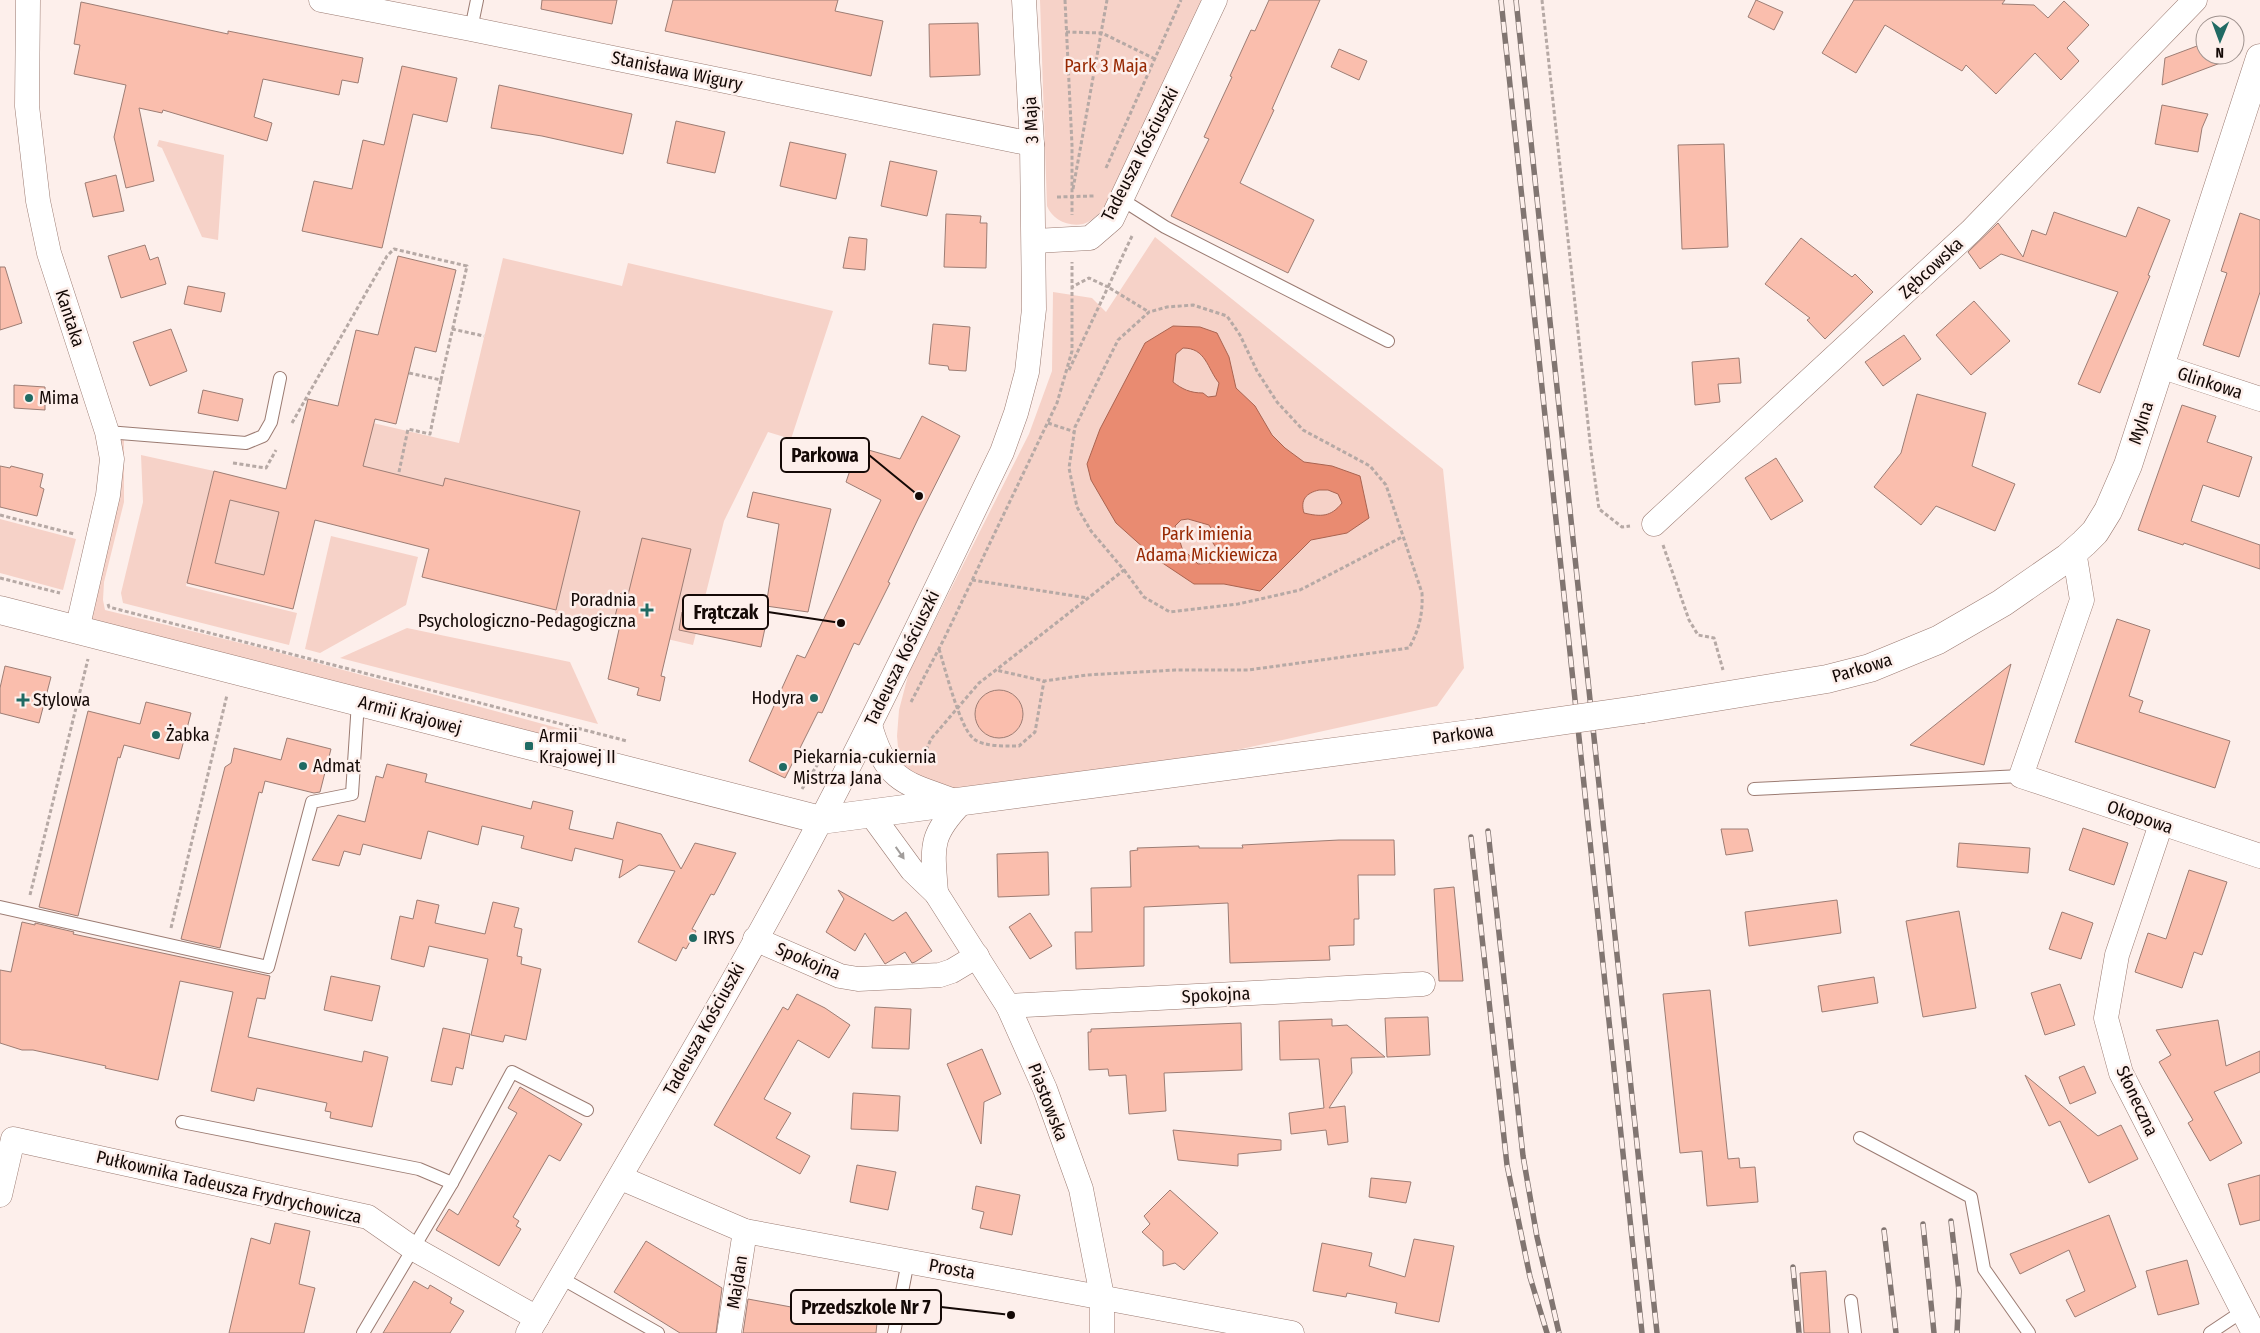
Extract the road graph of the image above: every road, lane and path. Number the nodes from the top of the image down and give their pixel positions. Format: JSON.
{"nodes":[{"id":1,"x":28,"y":0,"type":"edge"},
{"id":2,"x":322,"y":0,"type":"edge"},
{"id":3,"x":478,"y":0,"type":"edge"},
{"id":4,"x":1024,"y":0,"type":"edge"},
{"id":5,"x":1107,"y":0,"type":"edge"},
{"id":6,"x":1214,"y":0,"type":"edge"},
{"id":7,"x":1542,"y":0,"type":"edge"},
{"id":8,"x":2195,"y":0,"type":"edge"},
{"id":9,"x":471,"y":29,"type":"junction"},
{"id":10,"x":1066,"y":32,"type":"dead end"},
{"id":11,"x":1102,"y":33,"type":"junction"},
{"id":12,"x":2260,"y":58,"type":"edge"},
{"id":13,"x":1155,"y":59,"type":"dead end"},
{"id":14,"x":1032,"y":144,"type":"junction"},
{"id":15,"x":1072,"y":197,"type":"dead end"},
{"id":16,"x":1121,"y":199,"type":"junction"},
{"id":17,"x":1132,"y":235,"type":"dead end"},
{"id":18,"x":1035,"y":241,"type":"junction"},
{"id":19,"x":1072,"y":287,"type":"dead end"},
{"id":20,"x":1108,"y":287,"type":"junction"},
{"id":21,"x":1149,"y":312,"type":"junction"},
{"id":22,"x":452,"y":329,"type":"junction"},
{"id":23,"x":484,"y":336,"type":"dead end"},
{"id":24,"x":1388,"y":341,"type":"dead end"},
{"id":25,"x":2160,"y":366,"type":"junction"},
{"id":26,"x":408,"y":373,"type":"dead end"},
{"id":27,"x":280,"y":378,"type":"dead end"},
{"id":28,"x":1064,"y":379,"type":"dead end"},
{"id":29,"x":441,"y":380,"type":"junction"},
{"id":30,"x":2260,"y":399,"type":"edge"},
{"id":31,"x":1048,"y":423,"type":"dead end"},
{"id":32,"x":290,"y":425,"type":"dead end"},
{"id":33,"x":107,"y":432,"type":"junction"},
{"id":34,"x":1074,"y":432,"type":"junction"},
{"id":35,"x":281,"y":442,"type":"dead end"},
{"id":36,"x":229,"y":462,"type":"dead end"},
{"id":37,"x":399,"y":472,"type":"dead end"},
{"id":38,"x":0,"y":515,"type":"edge"},
{"id":39,"x":1654,"y":524,"type":"junction"},
{"id":40,"x":80,"y":536,"type":"dead end"},
{"id":41,"x":1402,"y":537,"type":"junction"},
{"id":42,"x":2074,"y":552,"type":"junction"},
{"id":43,"x":1124,"y":570,"type":"junction"},
{"id":44,"x":0,"y":578,"type":"edge"},
{"id":45,"x":972,"y":580,"type":"dead end"},
{"id":46,"x":65,"y":594,"type":"dead end"},
{"id":47,"x":1088,"y":598,"type":"junction"},
{"id":48,"x":107,"y":600,"type":"dead end"},
{"id":49,"x":0,"y":610,"type":"edge"},
{"id":50,"x":77,"y":630,"type":"junction"},
{"id":51,"x":939,"y":648,"type":"dead end"},
{"id":52,"x":1721,"y":660,"type":"dead end"},
{"id":53,"x":96,"y":661,"type":"dead end"},
{"id":54,"x":233,"y":669,"type":"junction"},
{"id":55,"x":996,"y":670,"type":"junction"},
{"id":56,"x":1044,"y":681,"type":"junction"},
{"id":57,"x":358,"y":702,"type":"junction"},
{"id":58,"x":958,"y":707,"type":"junction"},
{"id":59,"x":870,"y":725,"type":"junction"},
{"id":60,"x":632,"y":742,"type":"dead end"},
{"id":61,"x":921,"y":764,"type":"dead end"},
{"id":62,"x":849,"y":765,"type":"junction"},
{"id":63,"x":2021,"y":776,"type":"junction"},
{"id":64,"x":1754,"y":789,"type":"dead end"},
{"id":65,"x":801,"y":792,"type":"dead end"},
{"id":66,"x":961,"y":803,"type":"junction"},
{"id":67,"x":870,"y":814,"type":"junction"},
{"id":68,"x":821,"y":820,"type":"junction"},
{"id":69,"x":2161,"y":824,"type":"junction"},
{"id":70,"x":2260,"y":856,"type":"edge"},
{"id":71,"x":936,"y":893,"type":"junction"},
{"id":72,"x":29,"y":900,"type":"dead end"},
{"id":73,"x":0,"y":907,"type":"edge"},
{"id":74,"x":169,"y":934,"type":"dead end"},
{"id":75,"x":755,"y":939,"type":"junction"},
{"id":76,"x":977,"y":956,"type":"junction"},
{"id":77,"x":1423,"y":984,"type":"dead end"},
{"id":78,"x":1008,"y":1006,"type":"junction"},
{"id":79,"x":587,"y":1110,"type":"dead end"},
{"id":80,"x":182,"y":1122,"type":"dead end"},
{"id":81,"x":7,"y":1138,"type":"edge"},
{"id":82,"x":1860,"y":1138,"type":"dead end"},
{"id":83,"x":621,"y":1178,"type":"junction"},
{"id":84,"x":452,"y":1183,"type":"junction"},
{"id":85,"x":0,"y":1195,"type":"edge"},
{"id":86,"x":745,"y":1231,"type":"junction"},
{"id":87,"x":414,"y":1249,"type":"junction"},
{"id":88,"x":908,"y":1261,"type":"junction"},
{"id":89,"x":561,"y":1278,"type":"junction"},
{"id":90,"x":1102,"y":1296,"type":"junction"},
{"id":91,"x":1851,"y":1301,"type":"dead end"},
{"id":92,"x":2243,"y":1311,"type":"junction"},
{"id":93,"x":533,"y":1326,"type":"edge"},
{"id":94,"x":654,"y":1332,"type":"edge"},
{"id":95,"x":363,"y":1333,"type":"edge"},
{"id":96,"x":729,"y":1333,"type":"edge"},
{"id":97,"x":894,"y":1333,"type":"edge"},
{"id":98,"x":1102,"y":1333,"type":"edge"},
{"id":99,"x":1292,"y":1333,"type":"edge"},
{"id":100,"x":1855,"y":1333,"type":"edge"},
{"id":101,"x":2029,"y":1333,"type":"edge"},
{"id":102,"x":2210,"y":1333,"type":"edge"},
{"id":103,"x":2254,"y":1333,"type":"edge"}],
"edges":[{"from":1,"to":33,"type":"street","name":"Kantaka"},
{"from":2,"to":9,"type":"street","name":"Stanisława Wigury"},
{"from":3,"to":9,"type":"lane"},
{"from":4,"to":14,"type":"street","name":"3 Maja"},
{"from":5,"to":11,"type":"path"},
{"from":6,"to":16,"type":"street","name":"Tadeusza Kościuszki"},
{"from":7,"to":39,"type":"path"},
{"from":8,"to":39,"type":"street","name":"Zębcowska"},
{"from":9,"to":14,"type":"street","name":"Stanisława Wigury"},
{"from":10,"to":11,"type":"path"},
{"from":11,"to":13,"type":"path"},
{"from":11,"to":15,"type":"path"},
{"from":12,"to":25,"type":"street","name":"Mylna"},
{"from":14,"to":18,"type":"street","name":"3 Maja"},
{"from":16,"to":18,"type":"street","name":"Tadeusza Kościuszki"},
{"from":16,"to":24,"type":"lane"},
{"from":17,"to":20,"type":"path"},
{"from":18,"to":59,"type":"street","name":"Tadeusza Kościuszki"},
{"from":19,"to":20,"type":"path"},
{"from":20,"to":21,"type":"path"},
{"from":20,"to":28,"type":"path"},
{"from":21,"to":34,"type":"path"},
{"from":21,"to":41,"type":"path"},
{"from":22,"to":23,"type":"path"},
{"from":22,"to":29,"type":"path"},
{"from":22,"to":32,"type":"path"},
{"from":25,"to":30,"type":"street","name":"Glinkowa"},
{"from":25,"to":42,"type":"street","name":"Mylna"},
{"from":26,"to":29,"type":"path"},
{"from":27,"to":33,"type":"lane"},
{"from":29,"to":37,"type":"path"},
{"from":31,"to":34,"type":"path"},
{"from":33,"to":50,"type":"street","name":"Kantaka"},
{"from":34,"to":43,"type":"path"},
{"from":35,"to":36,"type":"path"},
{"from":38,"to":40,"type":"path"},
{"from":39,"to":52,"type":"path"},
{"from":41,"to":43,"type":"path"},
{"from":41,"to":56,"type":"path"},
{"from":42,"to":63,"type":"street"},
{"from":42,"to":66,"type":"street","name":"Parkowa","bridge":true},
{"from":43,"to":47,"type":"path"},
{"from":44,"to":46,"type":"path"},
{"from":45,"to":47,"type":"path"},
{"from":47,"to":55,"type":"path"},
{"from":48,"to":60,"type":"path"},
{"from":49,"to":50,"type":"street","name":"Armii Krajowej"},
{"from":50,"to":54,"type":"street","name":"Armii Krajowej"},
{"from":51,"to":58,"type":"path"},
{"from":53,"to":72,"type":"path"},
{"from":54,"to":57,"type":"street","name":"Armii Krajowej"},
{"from":54,"to":74,"type":"path"},
{"from":55,"to":56,"type":"path"},
{"from":55,"to":58,"type":"path"},
{"from":56,"to":58,"type":"path"},
{"from":57,"to":68,"type":"street","name":"Armii Krajowej"},
{"from":57,"to":73,"type":"lane"},
{"from":58,"to":61,"type":"path"},
{"from":59,"to":62,"type":"street","name":"Tadeusza Kościuszki"},
{"from":59,"to":66,"type":"street"},
{"from":62,"to":65,"type":"path"},
{"from":62,"to":68,"type":"street","name":"Tadeusza Kościuszki"},
{"from":63,"to":64,"type":"lane"},
{"from":63,"to":69,"type":"street","name":"Okopowa"},
{"from":66,"to":67,"type":"street","name":"Parkowa"},
{"from":66,"to":71,"type":"street"},
{"from":67,"to":68,"type":"street","name":"Parkowa"},
{"from":67,"to":71,"type":"street","name":"Piastowska","one_way":true},
{"from":68,"to":75,"type":"street","name":"Tadeusza Kościuszki"},
{"from":69,"to":70,"type":"street","name":"Okopowa"},
{"from":69,"to":92,"type":"street","name":"Słoneczna"},
{"from":71,"to":76,"type":"street","name":"Piastowska"},
{"from":75,"to":76,"type":"street","name":"Spokojna"},
{"from":75,"to":83,"type":"street","name":"Tadeusza Kościuszki"},
{"from":76,"to":78,"type":"street","name":"Piastowska"},
{"from":77,"to":78,"type":"street","name":"Spokojna"},
{"from":78,"to":90,"type":"street","name":"Piastowska"},
{"from":79,"to":84,"type":"lane"},
{"from":80,"to":84,"type":"lane"},
{"from":81,"to":85,"type":"street","name":"Pułkownika Tadeusza Frydrychowicza"},
{"from":81,"to":87,"type":"street","name":"Pułkownika Tadeusza Frydrychowicza"},
{"from":82,"to":101,"type":"lane"},
{"from":83,"to":86,"type":"street","name":"Prosta"},
{"from":83,"to":89,"type":"street","name":"Tadeusza Kościuszki"},
{"from":84,"to":87,"type":"lane"},
{"from":86,"to":88,"type":"street","name":"Prosta"},
{"from":86,"to":96,"type":"street","name":"Majdan"},
{"from":87,"to":93,"type":"street","name":"Pułkownika Tadeusza Frydrychowicza"},
{"from":87,"to":95,"type":"lane"},
{"from":88,"to":90,"type":"street","name":"Prosta"},
{"from":88,"to":97,"type":"lane"},
{"from":89,"to":93,"type":"street","name":"Tadeusza Kościuszki"},
{"from":89,"to":94,"type":"lane"},
{"from":90,"to":98,"type":"street","name":"Piastowska"},
{"from":90,"to":99,"type":"street","name":"Prosta"},
{"from":91,"to":100,"type":"lane"},
{"from":92,"to":102,"type":"lane"},
{"from":92,"to":103,"type":"street","name":"Słoneczna"}]}
